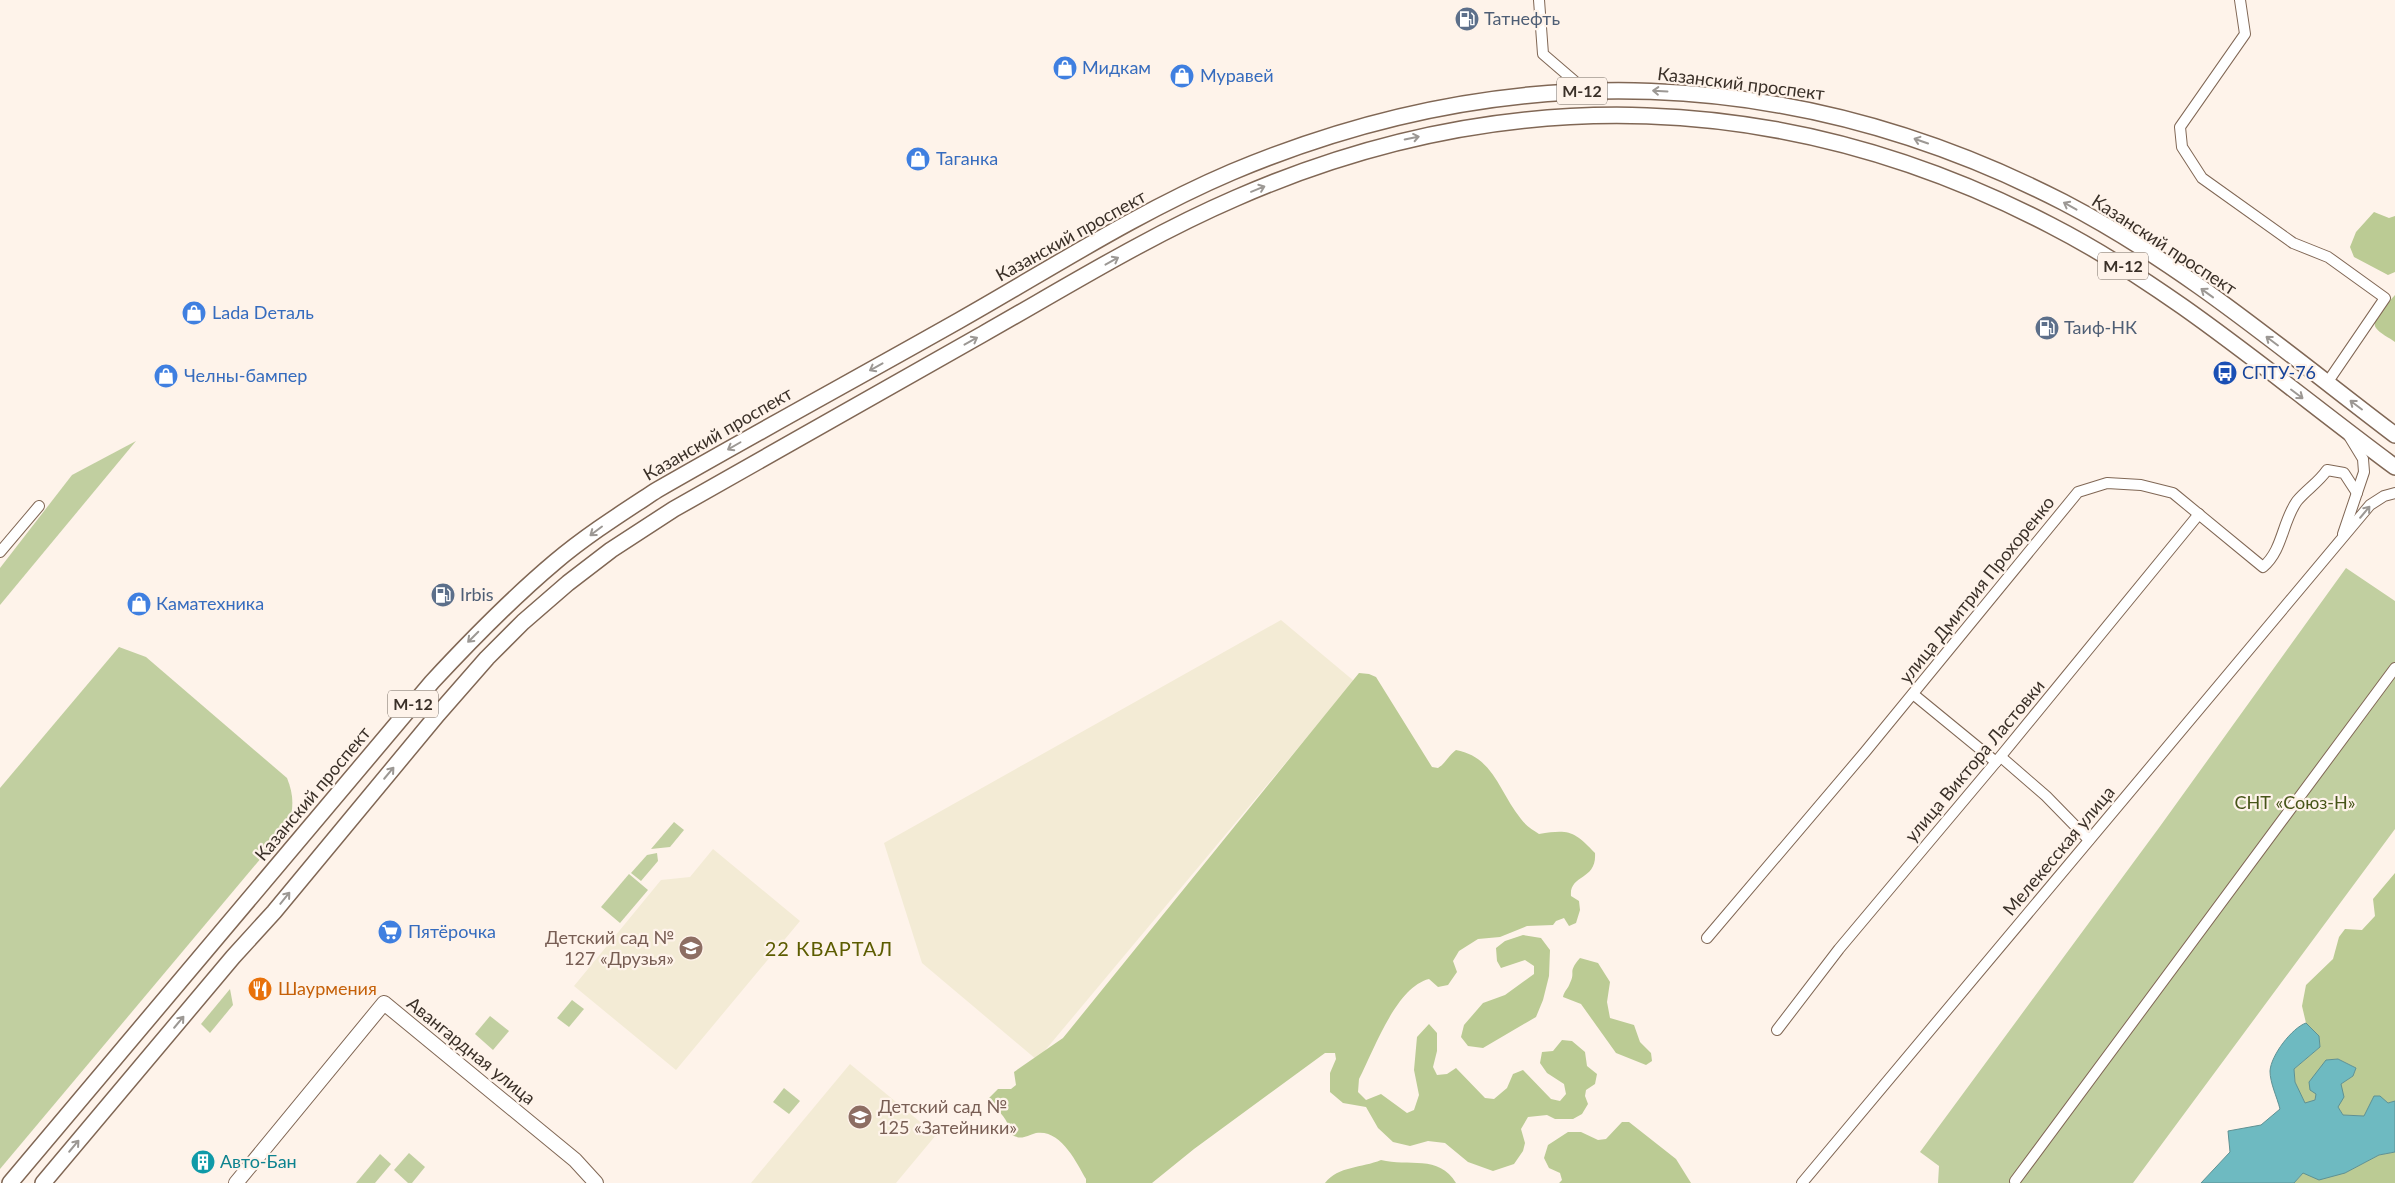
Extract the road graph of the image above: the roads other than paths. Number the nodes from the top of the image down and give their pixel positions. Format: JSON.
{"nodes":[{"id":1,"x":1539,"y":0,"type":"edge"},
{"id":2,"x":2240,"y":0,"type":"edge"},
{"id":3,"x":1586,"y":91,"type":"junction"},
{"id":4,"x":919,"y":343,"type":"junction"},
{"id":5,"x":929,"y":365,"type":"junction"},
{"id":6,"x":2327,"y":383,"type":"junction"},
{"id":7,"x":2347,"y":432,"type":"junction"},
{"id":8,"x":2395,"y":435,"type":"edge"},
{"id":9,"x":2395,"y":467,"type":"edge"},
{"id":10,"x":2358,"y":492,"type":"junction"},
{"id":11,"x":2395,"y":493,"type":"edge"},
{"id":12,"x":39,"y":506,"type":"dead end"},
{"id":13,"x":2199,"y":514,"type":"junction"},
{"id":14,"x":2341,"y":540,"type":"junction"},
{"id":15,"x":0,"y":552,"type":"edge"},
{"id":16,"x":2395,"y":668,"type":"edge"},
{"id":17,"x":1913,"y":694,"type":"junction"},
{"id":18,"x":1998,"y":759,"type":"junction"},
{"id":19,"x":2089,"y":840,"type":"junction"},
{"id":20,"x":1707,"y":938,"type":"dead end"},
{"id":21,"x":1777,"y":1030,"type":"dead end"},
{"id":22,"x":2015,"y":1182,"type":"dead end"},
{"id":23,"x":10,"y":1183,"type":"edge"},
{"id":24,"x":43,"y":1183,"type":"edge"},
{"id":25,"x":236,"y":1183,"type":"edge"},
{"id":26,"x":596,"y":1183,"type":"edge"},
{"id":27,"x":1802,"y":1183,"type":"edge"}],
"edges":[{"from":1,"to":3,"type":"street"},
{"from":2,"to":6,"type":"street"},
{"from":3,"to":4,"type":"main road","name":"Казанский проспект","number":"М-12"},
{"from":6,"to":3,"type":"main road","name":"Казанский проспект","number":"М-12","one_way":true},
{"from":4,"to":5,"type":"main road"},
{"from":4,"to":23,"type":"main road","name":"Казанский проспект","number":"М-12","one_way":true},
{"from":5,"to":7,"type":"main road","number":"М-12","one_way":true},
{"from":24,"to":5,"type":"main road","number":"М-12","one_way":true},
{"from":8,"to":6,"type":"main road","name":"Казанский проспект","number":"М-12","one_way":true},
{"from":7,"to":9,"type":"main road","number":"М-12"},
{"from":7,"to":10,"type":"street"},
{"from":10,"to":13,"type":"street","name":"улица Дмитрия Прохоренко"},
{"from":10,"to":14,"type":"street"},
{"from":14,"to":11,"type":"street","name":"Мелекесская улица","one_way":true},
{"from":12,"to":15,"type":"street"},
{"from":13,"to":17,"type":"street","name":"улица Дмитрия Прохоренко"},
{"from":13,"to":18,"type":"street","name":"улица Виктора Ластовки"},
{"from":14,"to":19,"type":"street","name":"Мелекесская улица"},
{"from":16,"to":22,"type":"street"},
{"from":17,"to":18,"type":"street"},
{"from":17,"to":20,"type":"street","name":"улица Дмитрия Прохоренко"},
{"from":18,"to":19,"type":"street"},
{"from":18,"to":21,"type":"street","name":"улица Виктора Ластовки"},
{"from":19,"to":27,"type":"street","name":"Мелекесская улица"},
{"from":25,"to":26,"type":"street","name":"Авангардная улица"}]}
